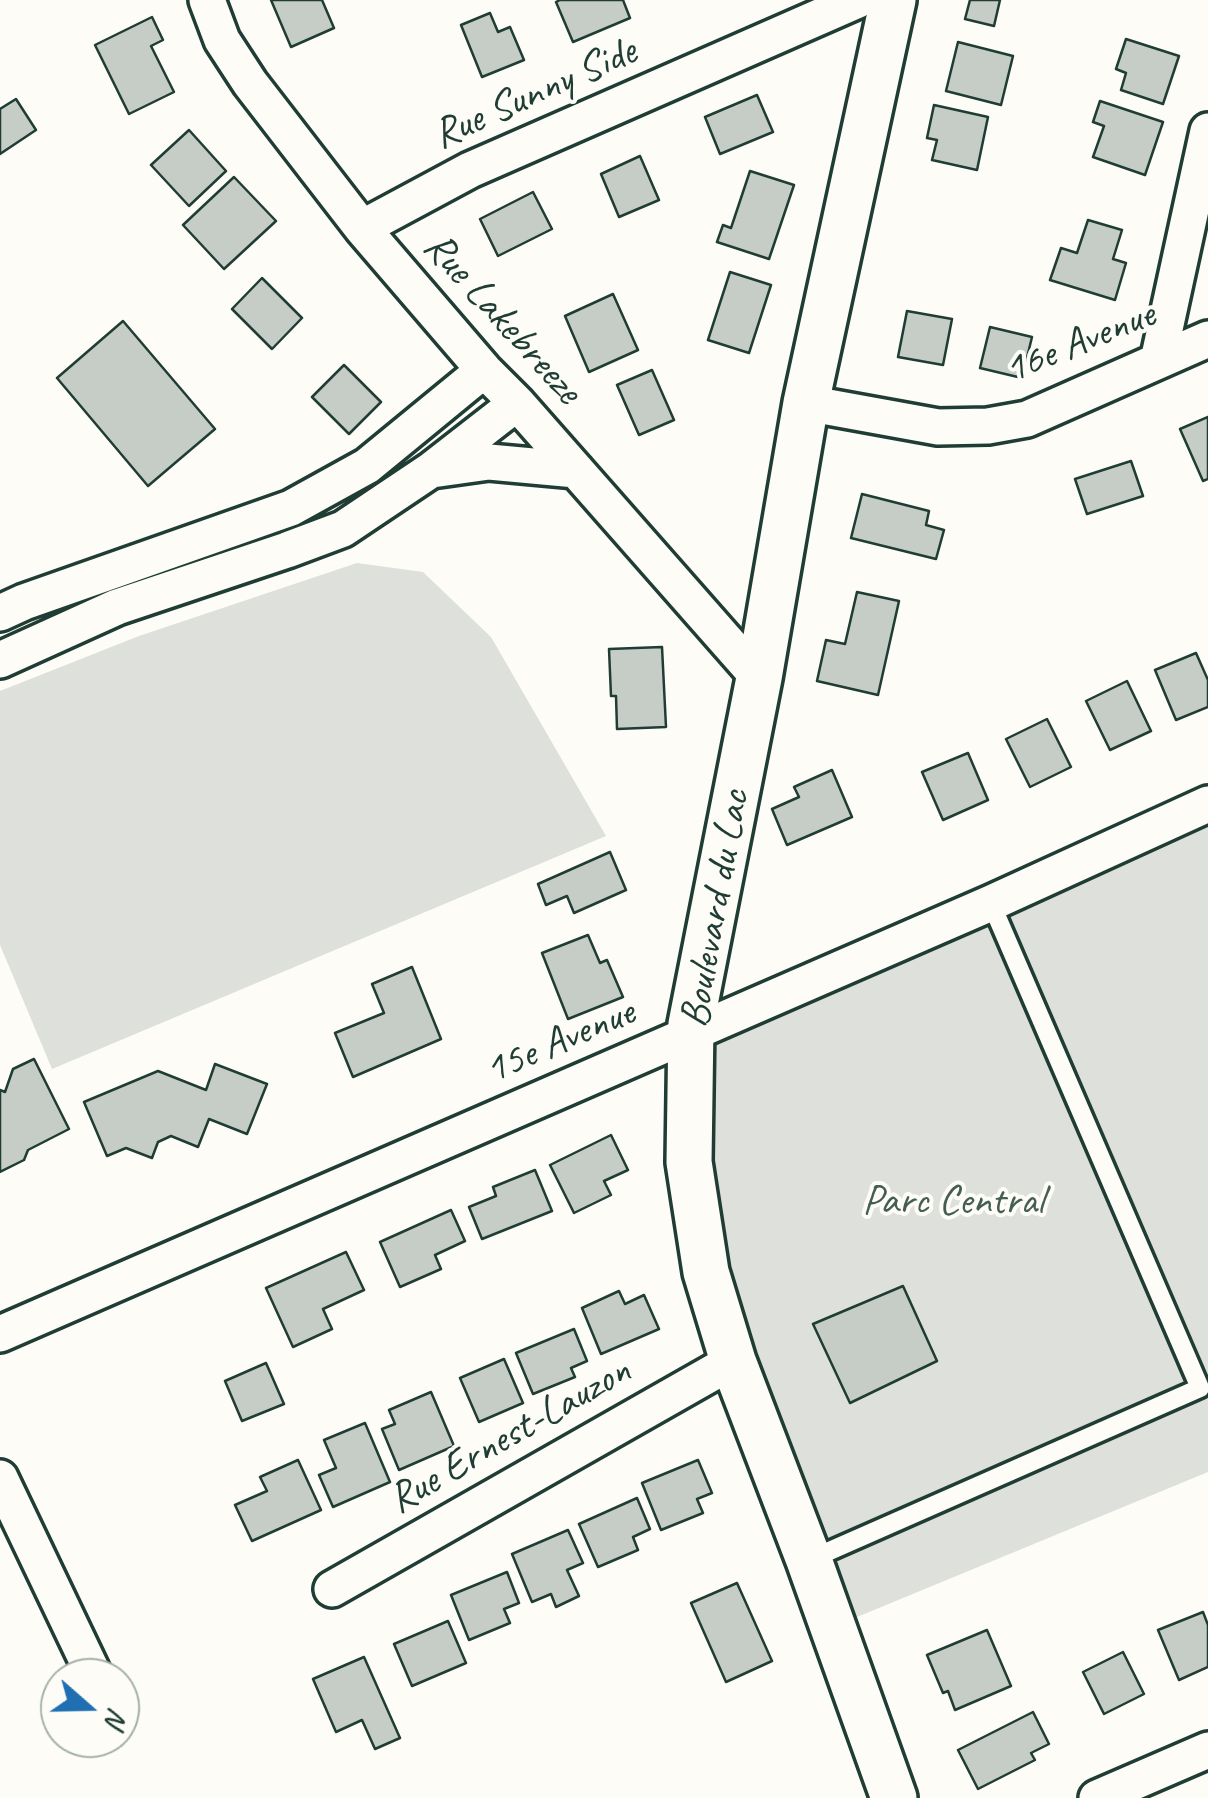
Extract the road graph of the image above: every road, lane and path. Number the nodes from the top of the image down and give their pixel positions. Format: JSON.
{"nodes":[{"id":1,"x":207,"y":0,"type":"edge"},
{"id":2,"x":858,"y":0,"type":"edge"},
{"id":3,"x":893,"y":0,"type":"edge"},
{"id":4,"x":1208,"y":130,"type":"edge"},
{"id":5,"x":362,"y":228,"type":"junction"},
{"id":6,"x":1208,"y":339,"type":"edge"},
{"id":7,"x":1158,"y":360,"type":"junction"},
{"id":8,"x":484,"y":370,"type":"junction"},
{"id":9,"x":517,"y":402,"type":"junction"},
{"id":10,"x":806,"y":403,"type":"junction"},
{"id":11,"x":431,"y":470,"type":"junction"},
{"id":12,"x":576,"y":470,"type":"junction"},
{"id":13,"x":0,"y":613,"type":"edge"},
{"id":14,"x":0,"y":660,"type":"edge"},
{"id":15,"x":759,"y":678,"type":"junction"},
{"id":16,"x":1208,"y":804,"type":"edge"},
{"id":17,"x":992,"y":903,"type":"junction"},
{"id":18,"x":691,"y":1034,"type":"junction"},
{"id":19,"x":0,"y":1334,"type":"edge"},
{"id":20,"x":734,"y":1360,"type":"junction"},
{"id":21,"x":0,"y":1478,"type":"edge"},
{"id":22,"x":809,"y":1560,"type":"junction"},
{"id":23,"x":332,"y":1589,"type":"dead end"},
{"id":24,"x":86,"y":1658,"type":"edge"},
{"id":25,"x":1208,"y":1750,"type":"edge"},
{"id":26,"x":894,"y":1798,"type":"edge"},
{"id":27,"x":1097,"y":1798,"type":"edge"}],
"edges":[{"from":1,"to":5,"type":"street","name":"Rue Lakebreeze"},
{"from":2,"to":5,"type":"street","name":"Rue Sunny Side"},
{"from":3,"to":10,"type":"street","name":"Boulevard du Lac"},
{"from":4,"to":7,"type":"street"},
{"from":5,"to":8,"type":"street","name":"Rue Lakebreeze"},
{"from":6,"to":7,"type":"street","name":"16e Avenue"},
{"from":7,"to":10,"type":"street","name":"16e Avenue"},
{"from":8,"to":9,"type":"street","name":"Rue Lakebreeze"},
{"from":8,"to":13,"type":"street"},
{"from":9,"to":11,"type":"street"},
{"from":9,"to":12,"type":"street","name":"Rue Lakebreeze"},
{"from":10,"to":15,"type":"street","name":"Boulevard du Lac"},
{"from":11,"to":12,"type":"street"},
{"from":11,"to":14,"type":"street"},
{"from":12,"to":15,"type":"street","name":"Rue Lakebreeze"},
{"from":15,"to":18,"type":"street","name":"Boulevard du Lac"},
{"from":16,"to":17,"type":"street","name":"15e Avenue"},
{"from":17,"to":18,"type":"street","name":"15e Avenue"},
{"from":17,"to":22,"type":"lane"},
{"from":18,"to":19,"type":"street","name":"15e Avenue"},
{"from":18,"to":20,"type":"street","name":"Boulevard du Lac"},
{"from":20,"to":22,"type":"street","name":"Boulevard du Lac"},
{"from":20,"to":23,"type":"street","name":"Rue Ernest-Lauzon"},
{"from":21,"to":24,"type":"street"},
{"from":22,"to":26,"type":"street","name":"Boulevard du Lac"},
{"from":25,"to":27,"type":"street"}]}
